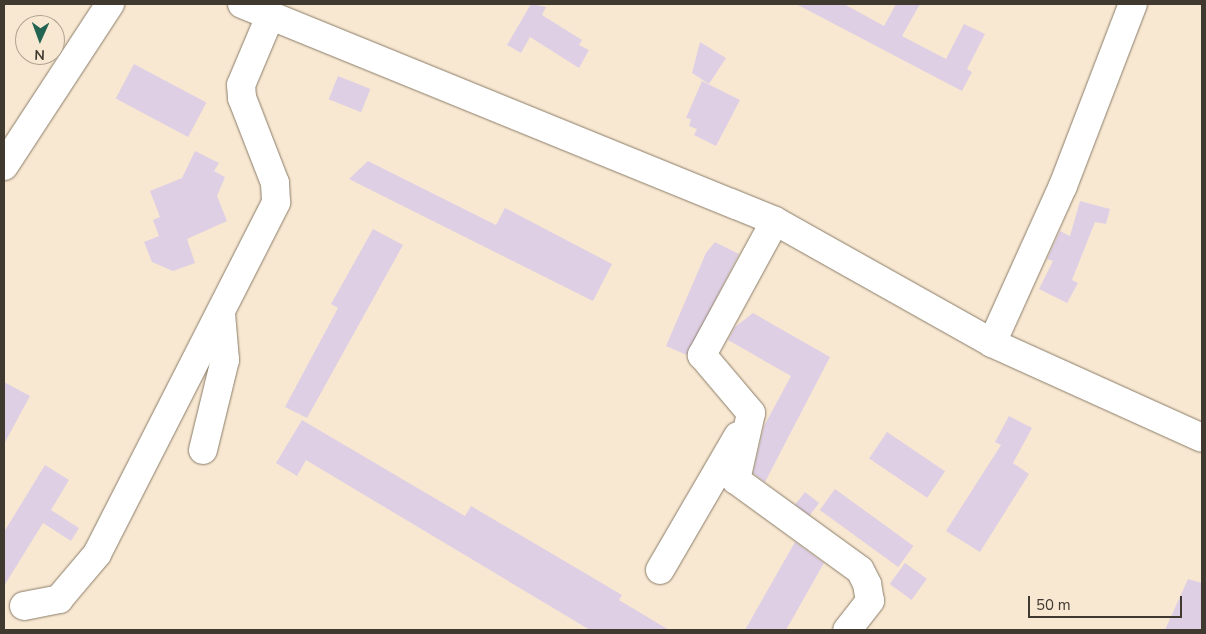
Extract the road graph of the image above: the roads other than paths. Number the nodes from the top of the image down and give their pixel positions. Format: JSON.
{"nodes":[{"id":1,"x":110,"y":4,"type":"edge"},
{"id":2,"x":242,"y":4,"type":"edge"},
{"id":3,"x":1134,"y":4,"type":"edge"},
{"id":4,"x":271,"y":14,"type":"junction"},
{"id":5,"x":4,"y":166,"type":"edge"},
{"id":6,"x":775,"y":221,"type":"junction"},
{"id":7,"x":221,"y":313,"type":"junction"},
{"id":8,"x":992,"y":343,"type":"junction"},
{"id":9,"x":751,"y":413,"type":"junction"},
{"id":10,"x":1202,"y":438,"type":"edge"},
{"id":11,"x":203,"y":450,"type":"dead end"},
{"id":12,"x":660,"y":570,"type":"dead end"},
{"id":13,"x":24,"y":606,"type":"dead end"},
{"id":14,"x":847,"y":630,"type":"edge"}],
"edges":[{"from":1,"to":5,"type":"street"},
{"from":2,"to":4,"type":"street"},
{"from":3,"to":8,"type":"street"},
{"from":4,"to":6,"type":"street"},
{"from":4,"to":7,"type":"street"},
{"from":6,"to":8,"type":"street"},
{"from":6,"to":9,"type":"street"},
{"from":7,"to":11,"type":"street"},
{"from":7,"to":13,"type":"street"},
{"from":8,"to":10,"type":"street"},
{"from":9,"to":12,"type":"street"},
{"from":9,"to":14,"type":"street"}]}
